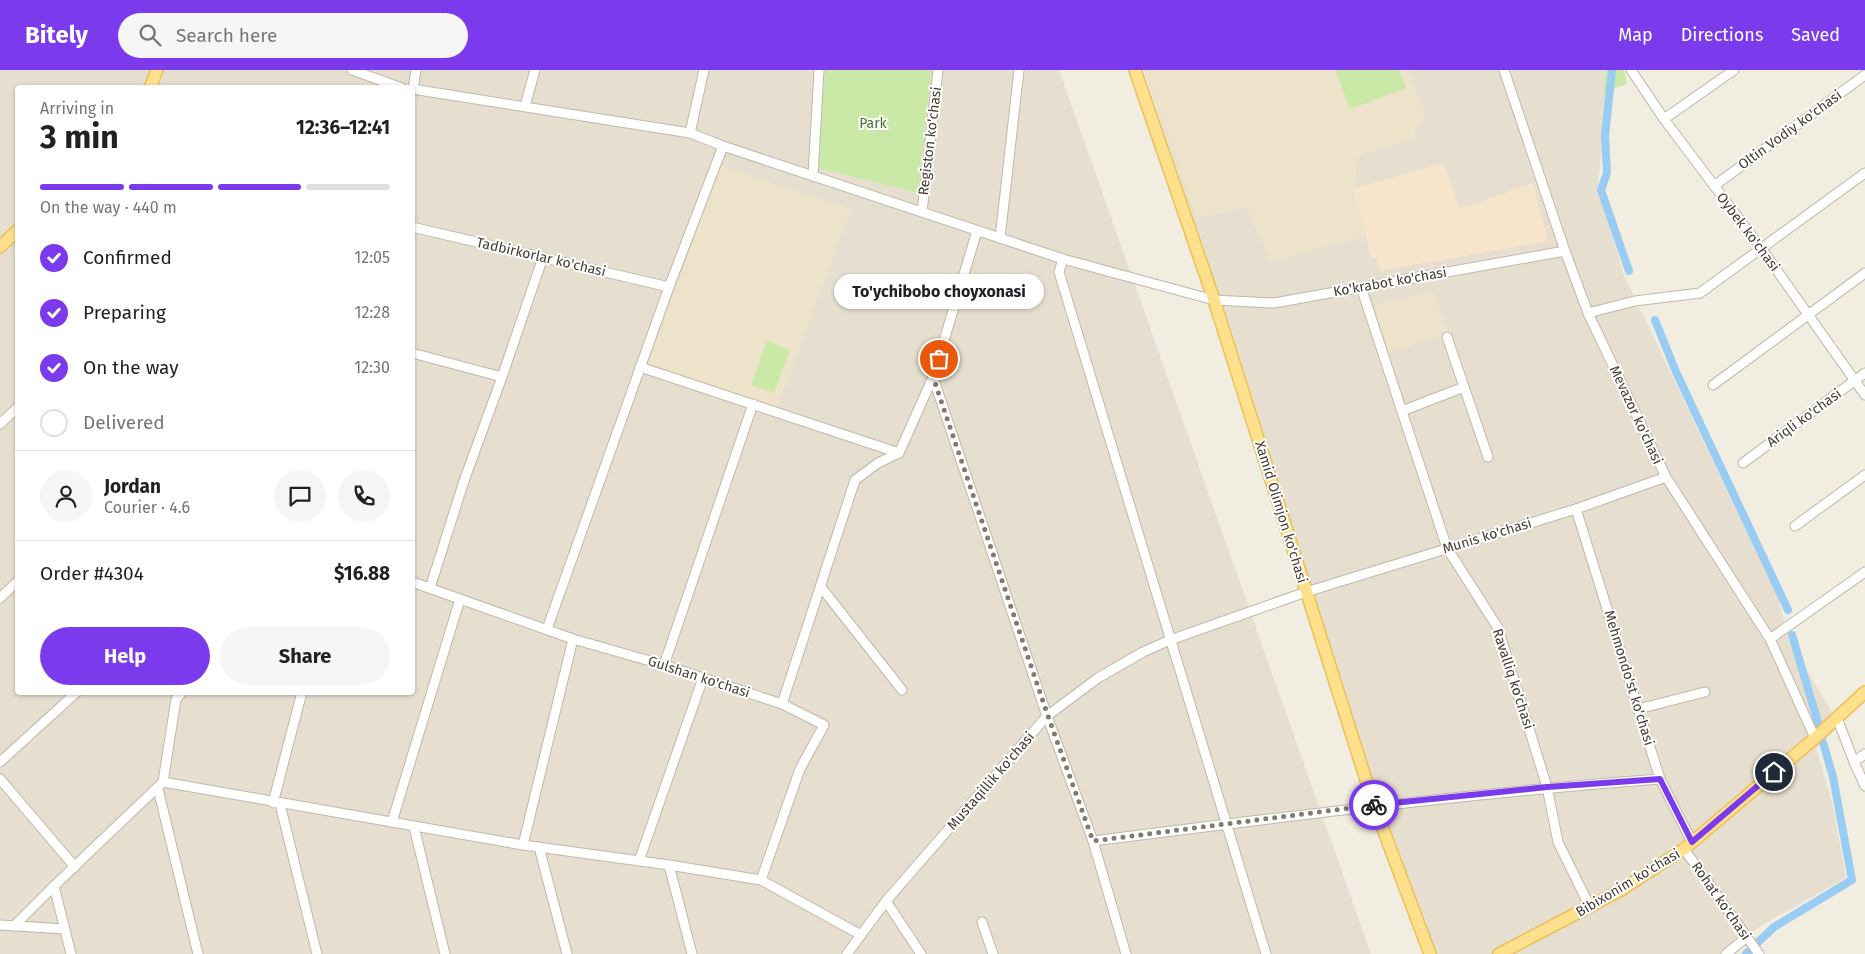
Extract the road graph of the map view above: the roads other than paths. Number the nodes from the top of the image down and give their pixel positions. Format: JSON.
{"nodes":[{"id":1,"x":157,"y":70,"type":"edge"},
{"id":2,"x":352,"y":70,"type":"edge"},
{"id":3,"x":416,"y":70,"type":"edge"},
{"id":4,"x":535,"y":70,"type":"edge"},
{"id":5,"x":704,"y":70,"type":"edge"},
{"id":6,"x":819,"y":70,"type":"edge"},
{"id":7,"x":938,"y":70,"type":"edge"},
{"id":8,"x":1019,"y":70,"type":"edge"},
{"id":9,"x":1135,"y":70,"type":"edge"},
{"id":10,"x":1504,"y":70,"type":"edge"},
{"id":11,"x":1631,"y":70,"type":"edge"},
{"id":12,"x":1734,"y":70,"type":"edge"},
{"id":13,"x":1865,"y":75,"type":"edge"},
{"id":14,"x":151,"y":85,"type":"edge"},
{"id":15,"x":394,"y":85,"type":"edge"},
{"id":16,"x":414,"y":85,"type":"edge"},
{"id":17,"x":415,"y":89,"type":"edge"},
{"id":18,"x":525,"y":106,"type":"junction"},
{"id":19,"x":1664,"y":119,"type":"junction"},
{"id":20,"x":690,"y":133,"type":"junction"},
{"id":21,"x":723,"y":146,"type":"junction"},
{"id":22,"x":1865,"y":174,"type":"edge"},
{"id":23,"x":813,"y":176,"type":"junction"},
{"id":24,"x":1714,"y":186,"type":"junction"},
{"id":25,"x":922,"y":212,"type":"junction"},
{"id":26,"x":415,"y":228,"type":"edge"},
{"id":27,"x":977,"y":231,"type":"junction"},
{"id":28,"x":15,"y":233,"type":"edge"},
{"id":29,"x":1000,"y":238,"type":"junction"},
{"id":30,"x":0,"y":247,"type":"edge"},
{"id":31,"x":1761,"y":248,"type":"junction"},
{"id":32,"x":1565,"y":252,"type":"junction"},
{"id":33,"x":543,"y":257,"type":"junction"},
{"id":34,"x":1063,"y":258,"type":"junction"},
{"id":35,"x":1865,"y":273,"type":"edge"},
{"id":36,"x":669,"y":287,"type":"junction"},
{"id":37,"x":1360,"y":287,"type":"junction"},
{"id":38,"x":1214,"y":300,"type":"junction"},
{"id":39,"x":1588,"y":313,"type":"junction"},
{"id":40,"x":1808,"y":314,"type":"junction"},
{"id":41,"x":1447,"y":336,"type":"dead end"},
{"id":42,"x":415,"y":355,"type":"edge"},
{"id":43,"x":640,"y":367,"type":"junction"},
{"id":44,"x":1865,"y":373,"type":"edge"},
{"id":45,"x":502,"y":377,"type":"junction"},
{"id":46,"x":933,"y":377,"type":"junction"},
{"id":47,"x":1855,"y":381,"type":"junction"},
{"id":48,"x":1713,"y":385,"type":"dead end"},
{"id":49,"x":1464,"y":388,"type":"junction"},
{"id":50,"x":1865,"y":395,"type":"edge"},
{"id":51,"x":753,"y":404,"type":"junction"},
{"id":52,"x":15,"y":409,"type":"edge"},
{"id":53,"x":1402,"y":411,"type":"junction"},
{"id":54,"x":0,"y":424,"type":"edge"},
{"id":55,"x":899,"y":453,"type":"junction"},
{"id":56,"x":1488,"y":457,"type":"dead end"},
{"id":57,"x":1743,"y":463,"type":"dead end"},
{"id":58,"x":1865,"y":475,"type":"edge"},
{"id":59,"x":1666,"y":477,"type":"junction"},
{"id":60,"x":1576,"y":509,"type":"junction"},
{"id":61,"x":1795,"y":526,"type":"dead end"},
{"id":62,"x":1448,"y":548,"type":"junction"},
{"id":63,"x":1865,"y":572,"type":"edge"},
{"id":64,"x":415,"y":583,"type":"edge"},
{"id":65,"x":15,"y":584,"type":"edge"},
{"id":66,"x":820,"y":587,"type":"junction"},
{"id":67,"x":430,"y":588,"type":"junction"},
{"id":68,"x":1306,"y":592,"type":"junction"},
{"id":69,"x":0,"y":598,"type":"edge"},
{"id":70,"x":460,"y":599,"type":"junction"},
{"id":71,"x":546,"y":629,"type":"junction"},
{"id":72,"x":573,"y":638,"type":"junction"},
{"id":73,"x":1770,"y":639,"type":"junction"},
{"id":74,"x":1170,"y":640,"type":"junction"},
{"id":75,"x":664,"y":665,"type":"junction"},
{"id":76,"x":704,"y":678,"type":"junction"},
{"id":77,"x":902,"y":690,"type":"dead end"},
{"id":78,"x":1705,"y":692,"type":"dead end"},
{"id":79,"x":1865,"y":692,"type":"edge"},
{"id":80,"x":74,"y":695,"type":"edge"},
{"id":81,"x":179,"y":695,"type":"edge"},
{"id":82,"x":301,"y":695,"type":"edge"},
{"id":83,"x":782,"y":704,"type":"junction"},
{"id":84,"x":1638,"y":709,"type":"junction"},
{"id":85,"x":1048,"y":716,"type":"junction"},
{"id":86,"x":1837,"y":718,"type":"junction"},
{"id":87,"x":1815,"y":738,"type":"junction"},
{"id":88,"x":1865,"y":754,"type":"edge"},
{"id":89,"x":0,"y":762,"type":"edge"},
{"id":90,"x":1854,"y":762,"type":"junction"},
{"id":91,"x":0,"y":779,"type":"edge"},
{"id":92,"x":1660,"y":779,"type":"junction"},
{"id":93,"x":161,"y":785,"type":"junction"},
{"id":94,"x":1865,"y":786,"type":"edge"},
{"id":95,"x":1547,"y":787,"type":"junction"},
{"id":96,"x":277,"y":803,"type":"junction"},
{"id":97,"x":1374,"y":805,"type":"junction"},
{"id":98,"x":392,"y":822,"type":"junction"},
{"id":99,"x":1227,"y":824,"type":"junction"},
{"id":100,"x":414,"y":827,"type":"junction"},
{"id":101,"x":1093,"y":841,"type":"junction"},
{"id":102,"x":523,"y":844,"type":"junction"},
{"id":103,"x":1688,"y":846,"type":"junction"},
{"id":104,"x":539,"y":847,"type":"junction"},
{"id":105,"x":640,"y":861,"type":"junction"},
{"id":106,"x":669,"y":865,"type":"junction"},
{"id":107,"x":75,"y":867,"type":"junction"},
{"id":108,"x":761,"y":880,"type":"junction"},
{"id":109,"x":54,"y":886,"type":"junction"},
{"id":110,"x":886,"y":901,"type":"junction"},
{"id":111,"x":1590,"y":907,"type":"junction"},
{"id":112,"x":982,"y":922,"type":"dead end"},
{"id":113,"x":0,"y":926,"type":"edge"},
{"id":114,"x":14,"y":926,"type":"junction"},
{"id":115,"x":65,"y":930,"type":"junction"},
{"id":116,"x":861,"y":936,"type":"junction"},
{"id":117,"x":1747,"y":937,"type":"junction"},
{"id":118,"x":71,"y":954,"type":"edge"},
{"id":119,"x":198,"y":954,"type":"edge"},
{"id":120,"x":317,"y":954,"type":"edge"},
{"id":121,"x":445,"y":954,"type":"edge"},
{"id":122,"x":567,"y":954,"type":"edge"},
{"id":123,"x":692,"y":954,"type":"edge"},
{"id":124,"x":847,"y":954,"type":"edge"},
{"id":125,"x":921,"y":954,"type":"edge"},
{"id":126,"x":993,"y":954,"type":"edge"},
{"id":127,"x":1126,"y":954,"type":"edge"},
{"id":128,"x":1266,"y":954,"type":"edge"},
{"id":129,"x":1430,"y":954,"type":"edge"},
{"id":130,"x":1499,"y":954,"type":"edge"},
{"id":131,"x":1726,"y":954,"type":"edge"},
{"id":132,"x":1759,"y":954,"type":"edge"}],
"edges":[{"from":1,"to":14,"type":"main road"},
{"from":2,"to":15,"type":"street"},
{"from":3,"to":16,"type":"street"},
{"from":4,"to":18,"type":"street"},
{"from":5,"to":20,"type":"street"},
{"from":6,"to":23,"type":"street"},
{"from":7,"to":25,"type":"street","name":"Registon ko'chasi"},
{"from":8,"to":29,"type":"street"},
{"from":9,"to":38,"type":"main road","name":"Xamid Olimjon ko'chasi"},
{"from":10,"to":32,"type":"street","name":"Mevazor ko'chasi"},
{"from":11,"to":19,"type":"street","name":"Oybek ko'chasi"},
{"from":12,"to":19,"type":"street"},
{"from":13,"to":24,"type":"street","name":"Oltin Vodiy ko'chasi"},
{"from":17,"to":18,"type":"street","name":"Ko'krabot ko'chasi"},
{"from":18,"to":20,"type":"street","name":"Ko'krabot ko'chasi"},
{"from":19,"to":24,"type":"street","name":"Oybek ko'chasi"},
{"from":20,"to":21,"type":"street","name":"Ko'krabot ko'chasi"},
{"from":21,"to":23,"type":"street","name":"Ko'krabot ko'chasi"},
{"from":21,"to":36,"type":"street"},
{"from":22,"to":31,"type":"street"},
{"from":23,"to":25,"type":"street","name":"Ko'krabot ko'chasi"},
{"from":24,"to":31,"type":"street","name":"Oybek ko'chasi"},
{"from":25,"to":27,"type":"street","name":"Ko'krabot ko'chasi"},
{"from":26,"to":33,"type":"street","name":"Tadbirkorlar ko'chasi"},
{"from":27,"to":29,"type":"street","name":"Ko'krabot ko'chasi"},
{"from":27,"to":46,"type":"street"},
{"from":28,"to":30,"type":"main road"},
{"from":29,"to":34,"type":"street","name":"Ko'krabot ko'chasi"},
{"from":31,"to":39,"type":"street"},
{"from":31,"to":40,"type":"street","name":"Oybek ko'chasi"},
{"from":32,"to":37,"type":"street","name":"Ko'krabot ko'chasi"},
{"from":32,"to":39,"type":"street","name":"Mevazor ko'chasi"},
{"from":33,"to":36,"type":"street","name":"Tadbirkorlar ko'chasi"},
{"from":33,"to":45,"type":"street"},
{"from":34,"to":38,"type":"street","name":"Ko'krabot ko'chasi"},
{"from":34,"to":74,"type":"street"},
{"from":35,"to":40,"type":"street"},
{"from":36,"to":43,"type":"street"},
{"from":37,"to":38,"type":"street","name":"Ko'krabot ko'chasi"},
{"from":37,"to":53,"type":"street","name":"Ravalliq ko'chasi"},
{"from":38,"to":68,"type":"main road","name":"Xamid Olimjon ko'chasi"},
{"from":39,"to":59,"type":"street","name":"Mevazor ko'chasi"},
{"from":40,"to":47,"type":"street","name":"Oybek ko'chasi"},
{"from":40,"to":48,"type":"street"},
{"from":41,"to":49,"type":"street"},
{"from":42,"to":45,"type":"street"},
{"from":43,"to":51,"type":"street"},
{"from":43,"to":71,"type":"street"},
{"from":44,"to":47,"type":"street","name":"Ariqli ko'chasi"},
{"from":45,"to":67,"type":"street"},
{"from":46,"to":55,"type":"street"},
{"from":46,"to":85,"type":"street"},
{"from":47,"to":50,"type":"street","name":"Oybek ko'chasi"},
{"from":47,"to":57,"type":"street","name":"Ariqli ko'chasi"},
{"from":49,"to":53,"type":"street"},
{"from":49,"to":56,"type":"street"},
{"from":51,"to":55,"type":"street"},
{"from":51,"to":75,"type":"street"},
{"from":52,"to":54,"type":"street"},
{"from":53,"to":62,"type":"street","name":"Ravalliq ko'chasi"},
{"from":55,"to":66,"type":"street"},
{"from":58,"to":61,"type":"street"},
{"from":59,"to":60,"type":"street","name":"Munis ko'chasi"},
{"from":59,"to":73,"type":"street","name":"Mevazor ko'chasi"},
{"from":60,"to":62,"type":"street","name":"Munis ko'chasi"},
{"from":60,"to":84,"type":"street","name":"Mehmondo'st ko'chasi"},
{"from":62,"to":68,"type":"street","name":"Munis ko'chasi"},
{"from":62,"to":95,"type":"street","name":"Ravalliq ko'chasi"},
{"from":63,"to":73,"type":"street"},
{"from":64,"to":67,"type":"street","name":"Gulshan ko'chasi"},
{"from":65,"to":69,"type":"street"},
{"from":66,"to":77,"type":"street"},
{"from":66,"to":83,"type":"street"},
{"from":67,"to":70,"type":"street","name":"Gulshan ko'chasi"},
{"from":68,"to":74,"type":"street","name":"Mustaqillik ko'chasi"},
{"from":68,"to":97,"type":"main road","name":"Xamid Olimjon ko'chasi"},
{"from":70,"to":71,"type":"street","name":"Gulshan ko'chasi"},
{"from":70,"to":98,"type":"street"},
{"from":71,"to":72,"type":"street","name":"Gulshan ko'chasi"},
{"from":72,"to":75,"type":"street","name":"Gulshan ko'chasi"},
{"from":72,"to":102,"type":"street"},
{"from":73,"to":87,"type":"street","name":"Mevazor ko'chasi"},
{"from":74,"to":85,"type":"street","name":"Mustaqillik ko'chasi"},
{"from":74,"to":99,"type":"street"},
{"from":75,"to":76,"type":"street","name":"Gulshan ko'chasi"},
{"from":76,"to":83,"type":"street","name":"Gulshan ko'chasi"},
{"from":76,"to":105,"type":"street"},
{"from":78,"to":84,"type":"street"},
{"from":79,"to":86,"type":"main road","name":"Bibixonim ko'chasi"},
{"from":80,"to":89,"type":"street"},
{"from":81,"to":93,"type":"street"},
{"from":82,"to":96,"type":"street"},
{"from":83,"to":108,"type":"street","name":"Gulshan ko'chasi"},
{"from":84,"to":92,"type":"street","name":"Mehmondo'st ko'chasi"},
{"from":85,"to":101,"type":"street"},
{"from":85,"to":110,"type":"street","name":"Mustaqillik ko'chasi"},
{"from":86,"to":87,"type":"main road","name":"Bibixonim ko'chasi"},
{"from":86,"to":90,"type":"street"},
{"from":87,"to":103,"type":"main road","name":"Bibixonim ko'chasi"},
{"from":88,"to":90,"type":"street"},
{"from":90,"to":94,"type":"street"},
{"from":91,"to":107,"type":"street"},
{"from":92,"to":95,"type":"street"},
{"from":92,"to":103,"type":"street","name":"Mehmondo'st ko'chasi"},
{"from":93,"to":96,"type":"street"},
{"from":93,"to":107,"type":"street"},
{"from":93,"to":119,"type":"street"},
{"from":95,"to":97,"type":"street"},
{"from":95,"to":111,"type":"street","name":"Ravalliq ko'chasi"},
{"from":96,"to":98,"type":"street"},
{"from":96,"to":120,"type":"street"},
{"from":97,"to":99,"type":"street"},
{"from":97,"to":129,"type":"main road","name":"Xamid Olimjon ko'chasi"},
{"from":98,"to":100,"type":"street"},
{"from":99,"to":101,"type":"street"},
{"from":99,"to":128,"type":"street"},
{"from":100,"to":102,"type":"street"},
{"from":100,"to":121,"type":"street"},
{"from":101,"to":127,"type":"street"},
{"from":102,"to":104,"type":"street"},
{"from":103,"to":111,"type":"main road","name":"Bibixonim ko'chasi"},
{"from":103,"to":117,"type":"street","name":"Rohat ko'chasi"},
{"from":104,"to":105,"type":"street"},
{"from":104,"to":122,"type":"street"},
{"from":105,"to":106,"type":"street"},
{"from":106,"to":108,"type":"street"},
{"from":106,"to":123,"type":"street"},
{"from":107,"to":109,"type":"street"},
{"from":108,"to":116,"type":"street"},
{"from":109,"to":114,"type":"street"},
{"from":109,"to":115,"type":"street"},
{"from":110,"to":116,"type":"street","name":"Mustaqillik ko'chasi"},
{"from":110,"to":125,"type":"street"},
{"from":111,"to":130,"type":"main road","name":"Bibixonim ko'chasi"},
{"from":112,"to":126,"type":"street"},
{"from":113,"to":114,"type":"street"},
{"from":114,"to":115,"type":"street"},
{"from":115,"to":118,"type":"street"},
{"from":116,"to":124,"type":"street","name":"Mustaqillik ko'chasi"},
{"from":117,"to":131,"type":"street"},
{"from":117,"to":132,"type":"street","name":"Rohat ko'chasi"}]}
